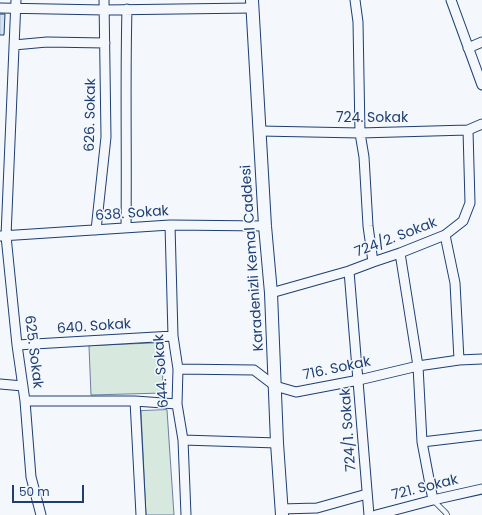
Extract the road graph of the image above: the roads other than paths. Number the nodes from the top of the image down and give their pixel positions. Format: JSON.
{"nodes":[{"id":1,"x":104,"y":0,"type":"edge"},
{"id":2,"x":355,"y":0,"type":"edge"},
{"id":3,"x":451,"y":0,"type":"edge"},
{"id":4,"x":252,"y":3,"type":"edge"},
{"id":5,"x":16,"y":4,"type":"edge"},
{"id":6,"x":0,"y":8,"type":"edge"},
{"id":7,"x":127,"y":9,"type":"junction"},
{"id":8,"x":104,"y":10,"type":"junction"},
{"id":9,"x":105,"y":42,"type":"junction"},
{"id":10,"x":482,"y":42,"type":"edge"},
{"id":11,"x":14,"y":45,"type":"junction"},
{"id":12,"x":468,"y":48,"type":"junction"},
{"id":13,"x":482,"y":85,"type":"edge"},
{"id":14,"x":482,"y":124,"type":"edge"},
{"id":15,"x":468,"y":130,"type":"junction"},
{"id":16,"x":260,"y":131,"type":"junction"},
{"id":17,"x":360,"y":133,"type":"junction"},
{"id":18,"x":170,"y":225,"type":"junction"},
{"id":19,"x":265,"y":226,"type":"junction"},
{"id":20,"x":126,"y":228,"type":"junction"},
{"id":21,"x":96,"y":230,"type":"junction"},
{"id":22,"x":445,"y":235,"type":"junction"},
{"id":23,"x":3,"y":236,"type":"edge"},
{"id":24,"x":400,"y":253,"type":"junction"},
{"id":25,"x":373,"y":262,"type":"junction"},
{"id":26,"x":349,"y":271,"type":"junction"},
{"id":27,"x":271,"y":293,"type":"junction"},
{"id":28,"x":173,"y":336,"type":"junction"},
{"id":29,"x":17,"y":346,"type":"junction"},
{"id":30,"x":482,"y":358,"type":"edge"},
{"id":31,"x":459,"y":360,"type":"junction"},
{"id":32,"x":418,"y":366,"type":"junction"},
{"id":33,"x":178,"y":369,"type":"junction"},
{"id":34,"x":359,"y":380,"type":"junction"},
{"id":35,"x":0,"y":384,"type":"edge"},
{"id":36,"x":23,"y":386,"type":"junction"},
{"id":37,"x":275,"y":386,"type":"junction"},
{"id":38,"x":25,"y":401,"type":"junction"},
{"id":39,"x":134,"y":401,"type":"junction"},
{"id":40,"x":177,"y":404,"type":"junction"},
{"id":41,"x":482,"y":435,"type":"edge"},
{"id":42,"x":183,"y":440,"type":"junction"},
{"id":43,"x":422,"y":442,"type":"junction"},
{"id":44,"x":277,"y":443,"type":"junction"},
{"id":45,"x":482,"y":489,"type":"edge"},
{"id":46,"x":368,"y":494,"type":"junction"},
{"id":47,"x":433,"y":500,"type":"junction"},
{"id":48,"x":282,"y":512,"type":"edge"},
{"id":49,"x":42,"y":515,"type":"edge"},
{"id":50,"x":141,"y":515,"type":"edge"},
{"id":51,"x":186,"y":515,"type":"edge"},
{"id":52,"x":369,"y":515,"type":"edge"},
{"id":53,"x":376,"y":515,"type":"edge"},
{"id":54,"x":447,"y":515,"type":"edge"}],
"edges":[{"from":1,"to":8,"type":"street","name":"626. Sokak"},
{"from":2,"to":17,"type":"street"},
{"from":3,"to":12,"type":"street"},
{"from":4,"to":7,"type":"street"},
{"from":4,"to":16,"type":"street","name":"Karadenizli Kemal Caddesi"},
{"from":5,"to":6,"type":"street"},
{"from":5,"to":8,"type":"street"},
{"from":5,"to":11,"type":"street","name":"625. Sokak"},
{"from":7,"to":8,"type":"street"},
{"from":7,"to":20,"type":"street"},
{"from":8,"to":9,"type":"street","name":"626. Sokak"},
{"from":9,"to":11,"type":"street"},
{"from":9,"to":21,"type":"street","name":"626. Sokak"},
{"from":10,"to":12,"type":"street"},
{"from":11,"to":23,"type":"street","name":"625. Sokak"},
{"from":12,"to":13,"type":"street"},
{"from":14,"to":15,"type":"street","name":"724. Sokak"},
{"from":15,"to":17,"type":"street","name":"724. Sokak"},
{"from":15,"to":22,"type":"street","name":"724/2. Sokak"},
{"from":16,"to":17,"type":"street","name":"724. Sokak"},
{"from":16,"to":19,"type":"street","name":"Karadenizli Kemal Caddesi"},
{"from":17,"to":25,"type":"street"},
{"from":18,"to":19,"type":"street","name":"638. Sokak"},
{"from":18,"to":20,"type":"street","name":"638. Sokak"},
{"from":18,"to":28,"type":"street","name":"644. Sokak"},
{"from":19,"to":27,"type":"street","name":"Karadenizli Kemal Caddesi"},
{"from":20,"to":21,"type":"street","name":"638. Sokak"},
{"from":21,"to":23,"type":"street","name":"638. Sokak"},
{"from":22,"to":24,"type":"street","name":"724/2. Sokak"},
{"from":22,"to":31,"type":"street"},
{"from":23,"to":29,"type":"street","name":"625. Sokak"},
{"from":24,"to":25,"type":"street","name":"724/2. Sokak"},
{"from":24,"to":32,"type":"street"},
{"from":25,"to":26,"type":"street","name":"724/2. Sokak"},
{"from":26,"to":27,"type":"street","name":"724/2. Sokak"},
{"from":26,"to":34,"type":"street","name":"724/1. Sokak"},
{"from":27,"to":37,"type":"street","name":"Karadenizli Kemal Caddesi"},
{"from":28,"to":29,"type":"street","name":"640. Sokak"},
{"from":28,"to":33,"type":"street","name":"644. Sokak"},
{"from":29,"to":36,"type":"street","name":"625. Sokak"},
{"from":30,"to":31,"type":"street","name":"716. Sokak"},
{"from":31,"to":32,"type":"street","name":"716. Sokak"},
{"from":32,"to":34,"type":"street","name":"716. Sokak"},
{"from":32,"to":43,"type":"street"},
{"from":33,"to":37,"type":"street","name":"716. Sokak"},
{"from":33,"to":40,"type":"street","name":"644. Sokak"},
{"from":34,"to":37,"type":"street","name":"716. Sokak"},
{"from":34,"to":46,"type":"street","name":"724/1. Sokak"},
{"from":35,"to":36,"type":"street"},
{"from":36,"to":38,"type":"street","name":"625. Sokak"},
{"from":37,"to":44,"type":"street","name":"Karadenizli Kemal Caddesi"},
{"from":38,"to":39,"type":"street"},
{"from":38,"to":49,"type":"street","name":"625. Sokak"},
{"from":39,"to":40,"type":"street"},
{"from":39,"to":50,"type":"street"},
{"from":40,"to":42,"type":"street","name":"644. Sokak"},
{"from":41,"to":43,"type":"street"},
{"from":42,"to":44,"type":"street"},
{"from":42,"to":51,"type":"street","name":"644. Sokak"},
{"from":43,"to":47,"type":"street"},
{"from":44,"to":48,"type":"street","name":"Karadenizli Kemal Caddesi"},
{"from":45,"to":47,"type":"street","name":"721. Sokak"},
{"from":46,"to":48,"type":"street"},
{"from":46,"to":52,"type":"street","name":"724/1. Sokak"},
{"from":47,"to":53,"type":"street","name":"721. Sokak"},
{"from":47,"to":54,"type":"lane"}]}
